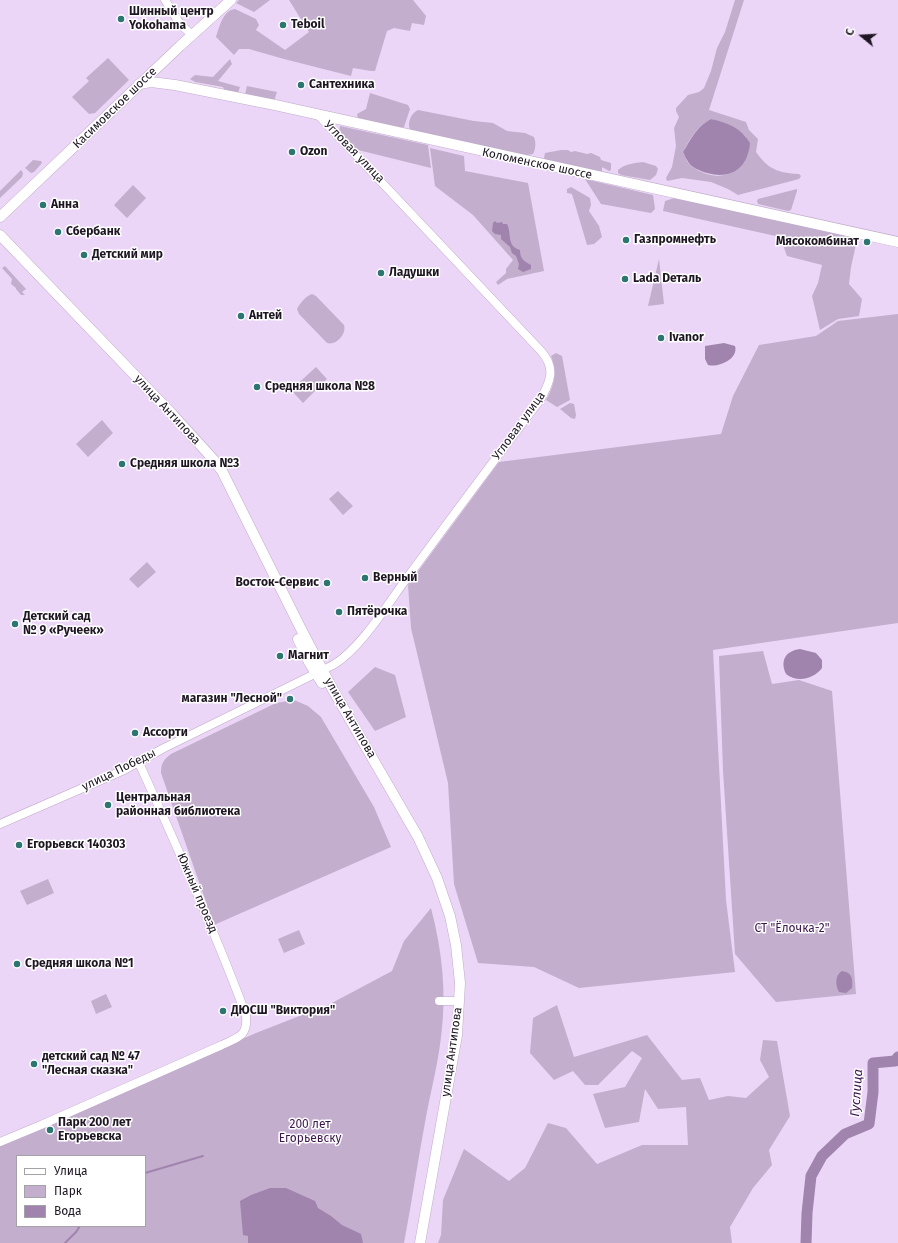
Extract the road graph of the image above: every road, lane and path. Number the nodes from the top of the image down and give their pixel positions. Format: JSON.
{"nodes":[{"id":1,"x":165,"y":0,"type":"edge"},
{"id":2,"x":222,"y":0,"type":"edge"},
{"id":3,"x":231,"y":0,"type":"edge"},
{"id":4,"x":190,"y":33,"type":"junction"},
{"id":5,"x":168,"y":57,"type":"junction"},
{"id":6,"x":156,"y":60,"type":"junction"},
{"id":7,"x":150,"y":74,"type":"junction"},
{"id":8,"x":139,"y":81,"type":"junction"},
{"id":9,"x":167,"y":83,"type":"junction"},
{"id":10,"x":318,"y":115,"type":"junction"},
{"id":11,"x":94,"y":124,"type":"junction"},
{"id":12,"x":0,"y":208,"type":"edge"},
{"id":13,"x":0,"y":217,"type":"edge"},
{"id":14,"x":0,"y":235,"type":"edge"},
{"id":15,"x":898,"y":242,"type":"edge"},
{"id":16,"x":0,"y":244,"type":"edge"},
{"id":17,"x":319,"y":672,"type":"junction"},
{"id":18,"x":139,"y":763,"type":"junction"},
{"id":19,"x":0,"y":824,"type":"edge"},
{"id":20,"x":439,"y":1001,"type":"dead end"},
{"id":21,"x":453,"y":1001,"type":"junction"},
{"id":22,"x":0,"y":1142,"type":"edge"},
{"id":23,"x":413,"y":1243,"type":"edge"},
{"id":24,"x":420,"y":1243,"type":"edge"}],
"edges":[{"from":1,"to":4,"type":"street"},
{"from":2,"to":4,"type":"main road","name":"Касимовское шоссе"},
{"from":3,"to":4,"type":"main road","name":"Касимовское шоссе"},
{"from":4,"to":5,"type":"main road","name":"Касимовское шоссе"},
{"from":4,"to":6,"type":"main road","name":"Касимовское шоссе"},
{"from":5,"to":7,"type":"main road","name":"Касимовское шоссе"},
{"from":5,"to":9,"type":"main road"},
{"from":6,"to":7,"type":"main road"},
{"from":6,"to":8,"type":"main road","name":"Касимовское шоссе"},
{"from":7,"to":8,"type":"main road","name":"Касимовское шоссе"},
{"from":7,"to":9,"type":"main road","name":"Коломенское шоссе"},
{"from":8,"to":9,"type":"main road","name":"Коломенское шоссе"},
{"from":8,"to":11,"type":"main road","name":"Касимовское шоссе"},
{"from":9,"to":10,"type":"main road","name":"Коломенское шоссе"},
{"from":10,"to":15,"type":"main road","name":"Коломенское шоссе"},
{"from":10,"to":17,"type":"street","name":"Угловая улица"},
{"from":11,"to":12,"type":"main road","name":"Касимовское шоссе"},
{"from":11,"to":13,"type":"main road","name":"Касимовское шоссе"},
{"from":14,"to":17,"type":"main road","name":"улица Антипова"},
{"from":16,"to":17,"type":"main road","name":"улица Антипова"},
{"from":17,"to":18,"type":"street","name":"улица Победы"},
{"from":17,"to":21,"type":"main road","name":"улица Антипова"},
{"from":17,"to":24,"type":"main road","name":"улица Антипова"},
{"from":18,"to":19,"type":"street","name":"улица Победы"},
{"from":18,"to":22,"type":"street","name":"Южный проезд"},
{"from":20,"to":21,"type":"street"},
{"from":21,"to":23,"type":"main road","name":"улица Антипова"}]}
